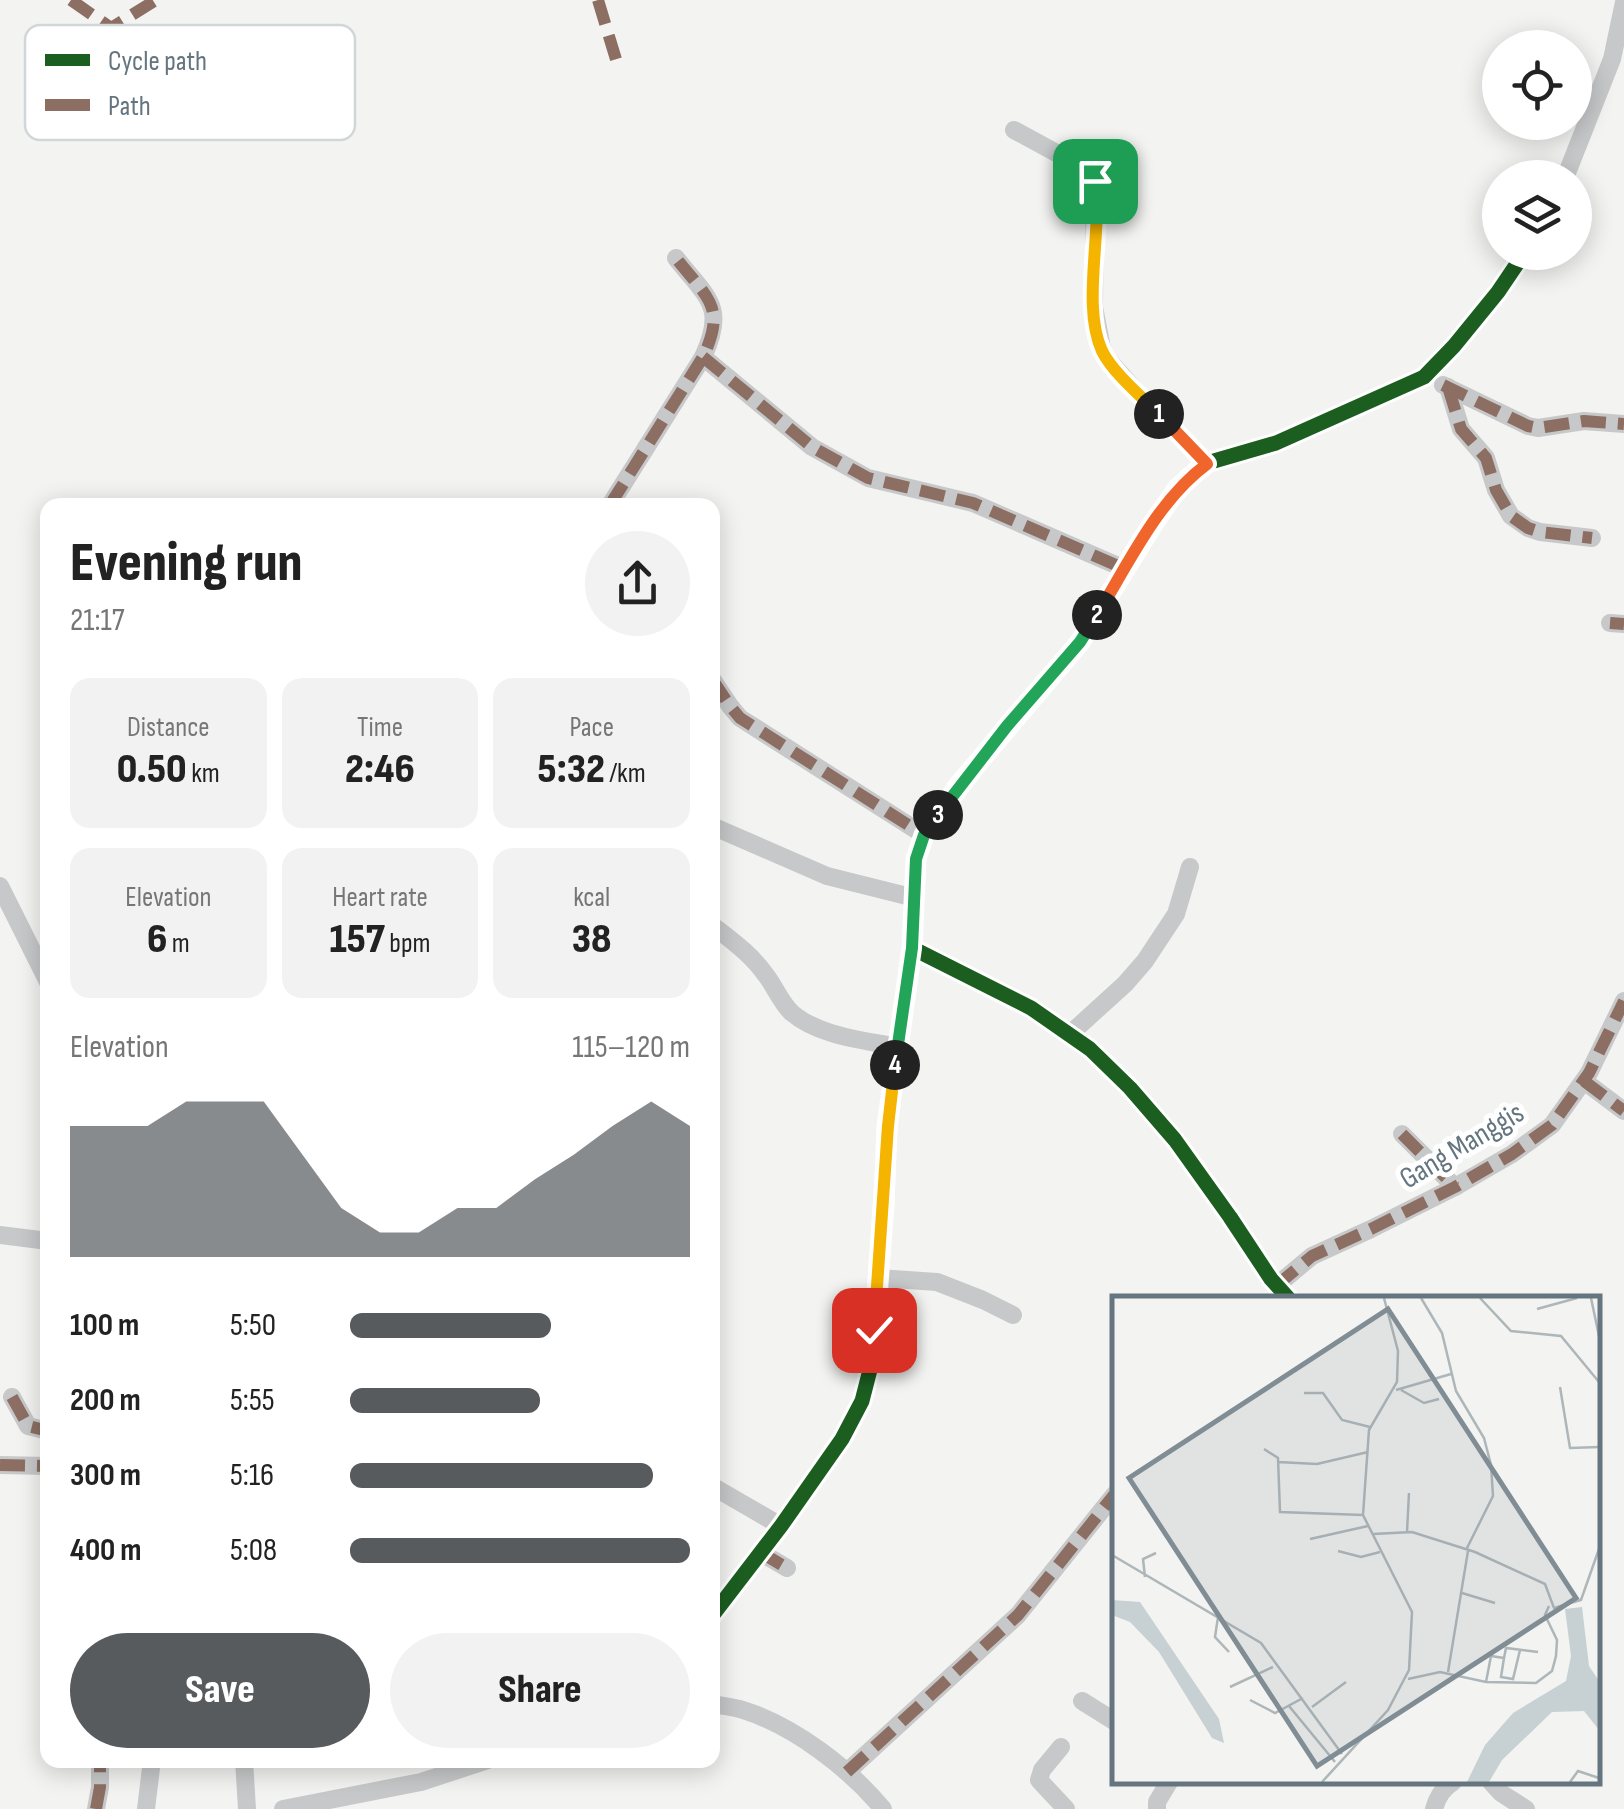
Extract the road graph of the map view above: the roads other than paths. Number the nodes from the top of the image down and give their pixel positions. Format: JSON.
{"nodes":[{"id":1,"x":1624,"y":2,"type":"edge"},
{"id":2,"x":1014,"y":130,"type":"dead end"},
{"id":3,"x":1571,"y":160,"type":"edge"},
{"id":4,"x":676,"y":258,"type":"dead end"},
{"id":5,"x":1512,"y":270,"type":"edge"},
{"id":6,"x":703,"y":357,"type":"junction"},
{"id":7,"x":1424,"y":378,"type":"junction"},
{"id":8,"x":1448,"y":387,"type":"junction"},
{"id":9,"x":1624,"y":424,"type":"edge"},
{"id":10,"x":1207,"y":464,"type":"junction"},
{"id":11,"x":614,"y":498,"type":"edge"},
{"id":12,"x":1592,"y":538,"type":"dead end"},
{"id":13,"x":1125,"y":570,"type":"junction"},
{"id":14,"x":720,"y":692,"type":"edge"},
{"id":15,"x":720,"y":830,"type":"edge"},
{"id":16,"x":924,"y":835,"type":"junction"},
{"id":17,"x":1190,"y":867,"type":"dead end"},
{"id":18,"x":0,"y":886,"type":"edge"},
{"id":19,"x":915,"y":898,"type":"junction"},
{"id":20,"x":720,"y":932,"type":"edge"},
{"id":21,"x":912,"y":948,"type":"junction"},
{"id":22,"x":40,"y":966,"type":"edge"},
{"id":23,"x":1624,"y":1001,"type":"edge"},
{"id":24,"x":1070,"y":1034,"type":"junction"},
{"id":25,"x":897,"y":1047,"type":"junction"},
{"id":26,"x":1584,"y":1081,"type":"junction"},
{"id":27,"x":1624,"y":1111,"type":"edge"},
{"id":28,"x":1402,"y":1134,"type":"dead end"},
{"id":29,"x":1456,"y":1186,"type":"junction"},
{"id":30,"x":0,"y":1235,"type":"edge"},
{"id":31,"x":40,"y":1240,"type":"edge"},
{"id":32,"x":878,"y":1278,"type":"junction"},
{"id":33,"x":1281,"y":1294,"type":"edge"},
{"id":34,"x":1012,"y":1315,"type":"dead end"},
{"id":35,"x":12,"y":1397,"type":"dead end"},
{"id":36,"x":40,"y":1429,"type":"edge"},
{"id":37,"x":0,"y":1465,"type":"edge"},
{"id":38,"x":40,"y":1466,"type":"edge"},
{"id":39,"x":720,"y":1491,"type":"edge"},
{"id":40,"x":1112,"y":1498,"type":"edge"},
{"id":41,"x":781,"y":1526,"type":"junction"},
{"id":42,"x":760,"y":1552,"type":"junction"},
{"id":43,"x":787,"y":1568,"type":"dead end"},
{"id":44,"x":720,"y":1605,"type":"edge"},
{"id":45,"x":1082,"y":1701,"type":"dead end"},
{"id":46,"x":720,"y":1706,"type":"edge"},
{"id":47,"x":1112,"y":1720,"type":"edge"},
{"id":48,"x":1061,"y":1747,"type":"dead end"},
{"id":49,"x":99,"y":1768,"type":"edge"},
{"id":50,"x":151,"y":1768,"type":"edge"},
{"id":51,"x":244,"y":1768,"type":"edge"},
{"id":52,"x":464,"y":1768,"type":"edge"},
{"id":53,"x":847,"y":1772,"type":"junction"},
{"id":54,"x":1168,"y":1784,"type":"edge"},
{"id":55,"x":1451,"y":1784,"type":"edge"},
{"id":56,"x":1493,"y":1784,"type":"edge"},
{"id":57,"x":96,"y":1809,"type":"edge"},
{"id":58,"x":146,"y":1809,"type":"edge"},
{"id":59,"x":247,"y":1809,"type":"edge"},
{"id":60,"x":283,"y":1809,"type":"edge"},
{"id":61,"x":883,"y":1809,"type":"edge"},
{"id":62,"x":1066,"y":1809,"type":"edge"},
{"id":63,"x":1157,"y":1809,"type":"edge"},
{"id":64,"x":1434,"y":1809,"type":"edge"},
{"id":65,"x":1526,"y":1809,"type":"edge"}],
"edges":[{"from":1,"to":3,"type":"street"},
{"from":2,"to":10,"type":"street"},
{"from":4,"to":6,"type":"street"},
{"from":5,"to":7,"type":"street"},
{"from":6,"to":11,"type":"street"},
{"from":6,"to":13,"type":"street"},
{"from":7,"to":8,"type":"street"},
{"from":7,"to":10,"type":"street"},
{"from":8,"to":9,"type":"street"},
{"from":8,"to":12,"type":"street"},
{"from":10,"to":13,"type":"street"},
{"from":13,"to":16,"type":"street"},
{"from":14,"to":16,"type":"street"},
{"from":15,"to":19,"type":"street"},
{"from":16,"to":19,"type":"street"},
{"from":17,"to":24,"type":"street"},
{"from":18,"to":22,"type":"street"},
{"from":19,"to":21,"type":"street"},
{"from":20,"to":25,"type":"street"},
{"from":21,"to":24,"type":"street"},
{"from":21,"to":25,"type":"street"},
{"from":23,"to":26,"type":"street","name":"Gang Manggis"},
{"from":24,"to":33,"type":"street"},
{"from":25,"to":32,"type":"street"},
{"from":26,"to":27,"type":"street"},
{"from":26,"to":29,"type":"street","name":"Gang Manggis"},
{"from":28,"to":29,"type":"street"},
{"from":29,"to":33,"type":"street","name":"Gang Manggis"},
{"from":30,"to":31,"type":"street"},
{"from":32,"to":34,"type":"street"},
{"from":32,"to":41,"type":"street"},
{"from":35,"to":36,"type":"street"},
{"from":37,"to":38,"type":"street"},
{"from":39,"to":41,"type":"street"},
{"from":40,"to":53,"type":"street"},
{"from":41,"to":42,"type":"street"},
{"from":42,"to":43,"type":"street"},
{"from":42,"to":44,"type":"street"},
{"from":45,"to":47,"type":"street"},
{"from":46,"to":53,"type":"street"},
{"from":48,"to":62,"type":"street"},
{"from":49,"to":57,"type":"street"},
{"from":50,"to":58,"type":"street"},
{"from":51,"to":59,"type":"street"},
{"from":52,"to":60,"type":"street"},
{"from":53,"to":61,"type":"street"},
{"from":54,"to":63,"type":"street"},
{"from":55,"to":64,"type":"street"},
{"from":56,"to":65,"type":"street"}]}
